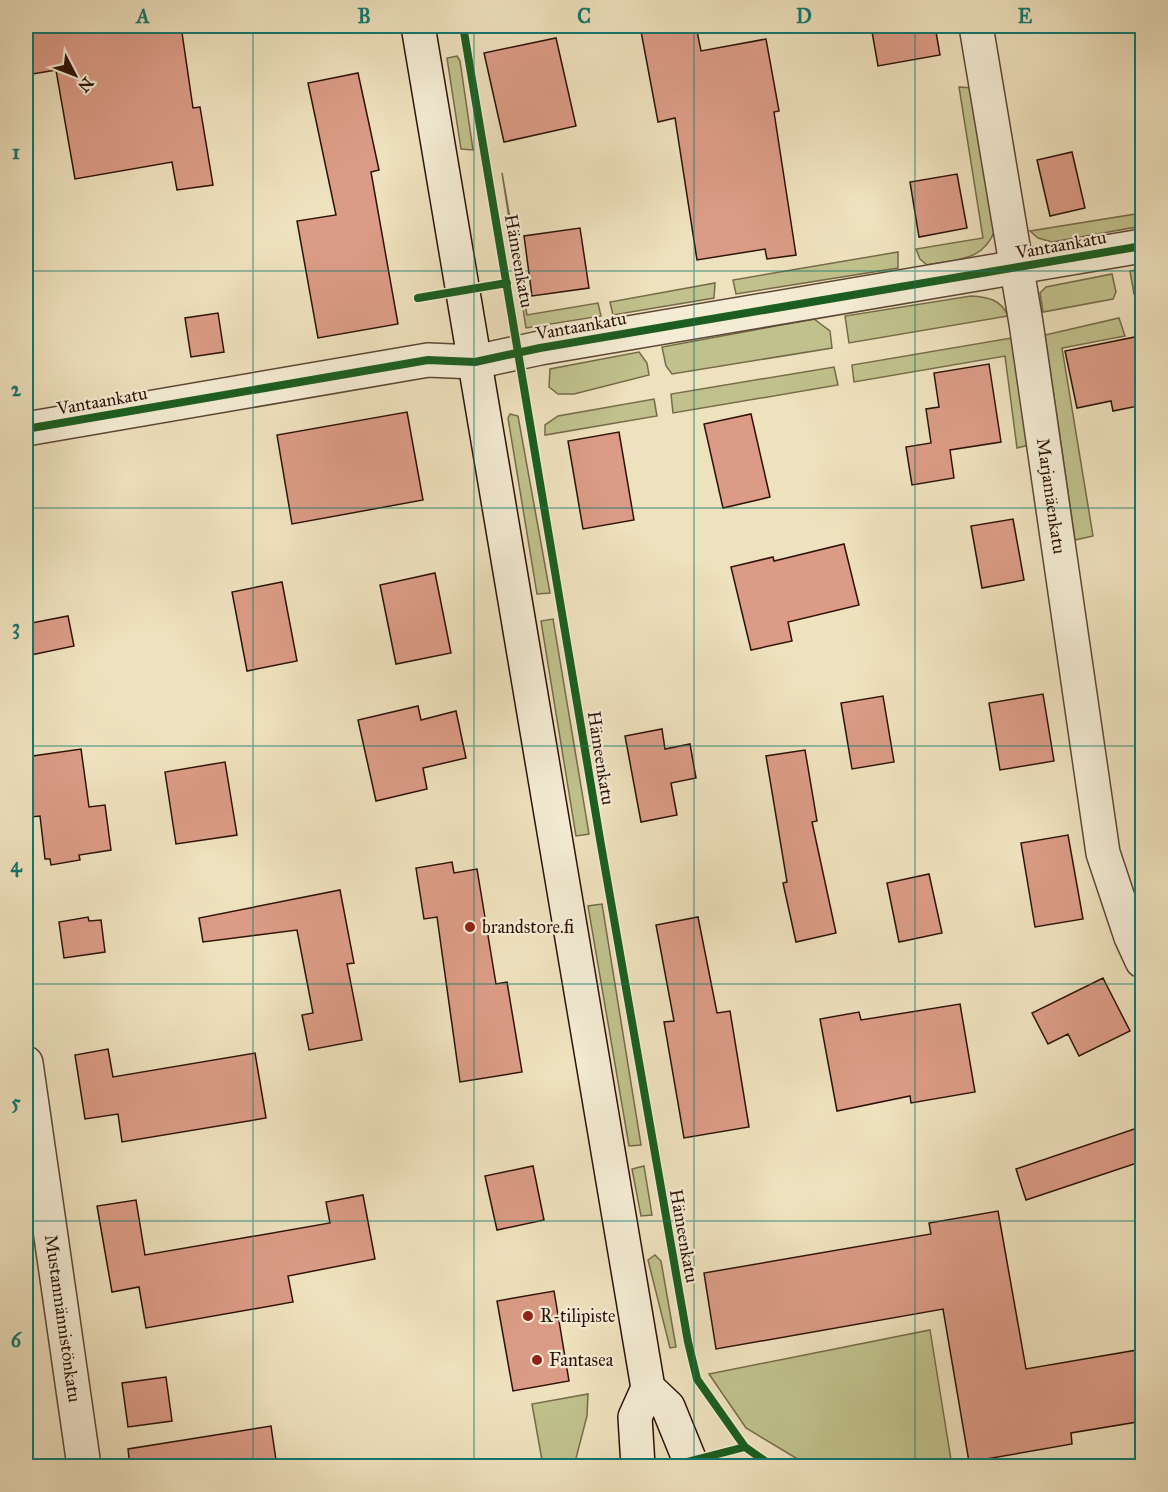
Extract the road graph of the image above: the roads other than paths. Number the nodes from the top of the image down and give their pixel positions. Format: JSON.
{"nodes":[{"id":1,"x":418,"y":26,"type":"edge"},
{"id":2,"x":975,"y":26,"type":"edge"},
{"id":3,"x":1143,"y":246,"type":"edge"},
{"id":4,"x":1016,"y":267,"type":"junction"},
{"id":5,"x":475,"y":362,"type":"junction"},
{"id":6,"x":26,"y":429,"type":"edge"},
{"id":7,"x":1143,"y":961,"type":"edge"},
{"id":8,"x":26,"y":1063,"type":"edge"},
{"id":9,"x":648,"y":1388,"type":"junction"},
{"id":10,"x":84,"y":1467,"type":"edge"},
{"id":11,"x":638,"y":1467,"type":"edge"},
{"id":12,"x":692,"y":1467,"type":"edge"}],
"edges":[{"from":1,"to":5,"type":"street"},
{"from":2,"to":4,"type":"street","name":"Marjamäenkatu"},
{"from":3,"to":4,"type":"street","name":"Vantaankatu"},
{"from":4,"to":5,"type":"street","name":"Vantaankatu"},
{"from":4,"to":7,"type":"street","name":"Marjamäenkatu"},
{"from":5,"to":6,"type":"street","name":"Vantaankatu"},
{"from":5,"to":9,"type":"street"},
{"from":8,"to":10,"type":"street","name":"Mustanmännistönkatu"},
{"from":9,"to":11,"type":"street"},
{"from":9,"to":12,"type":"street"}]}
